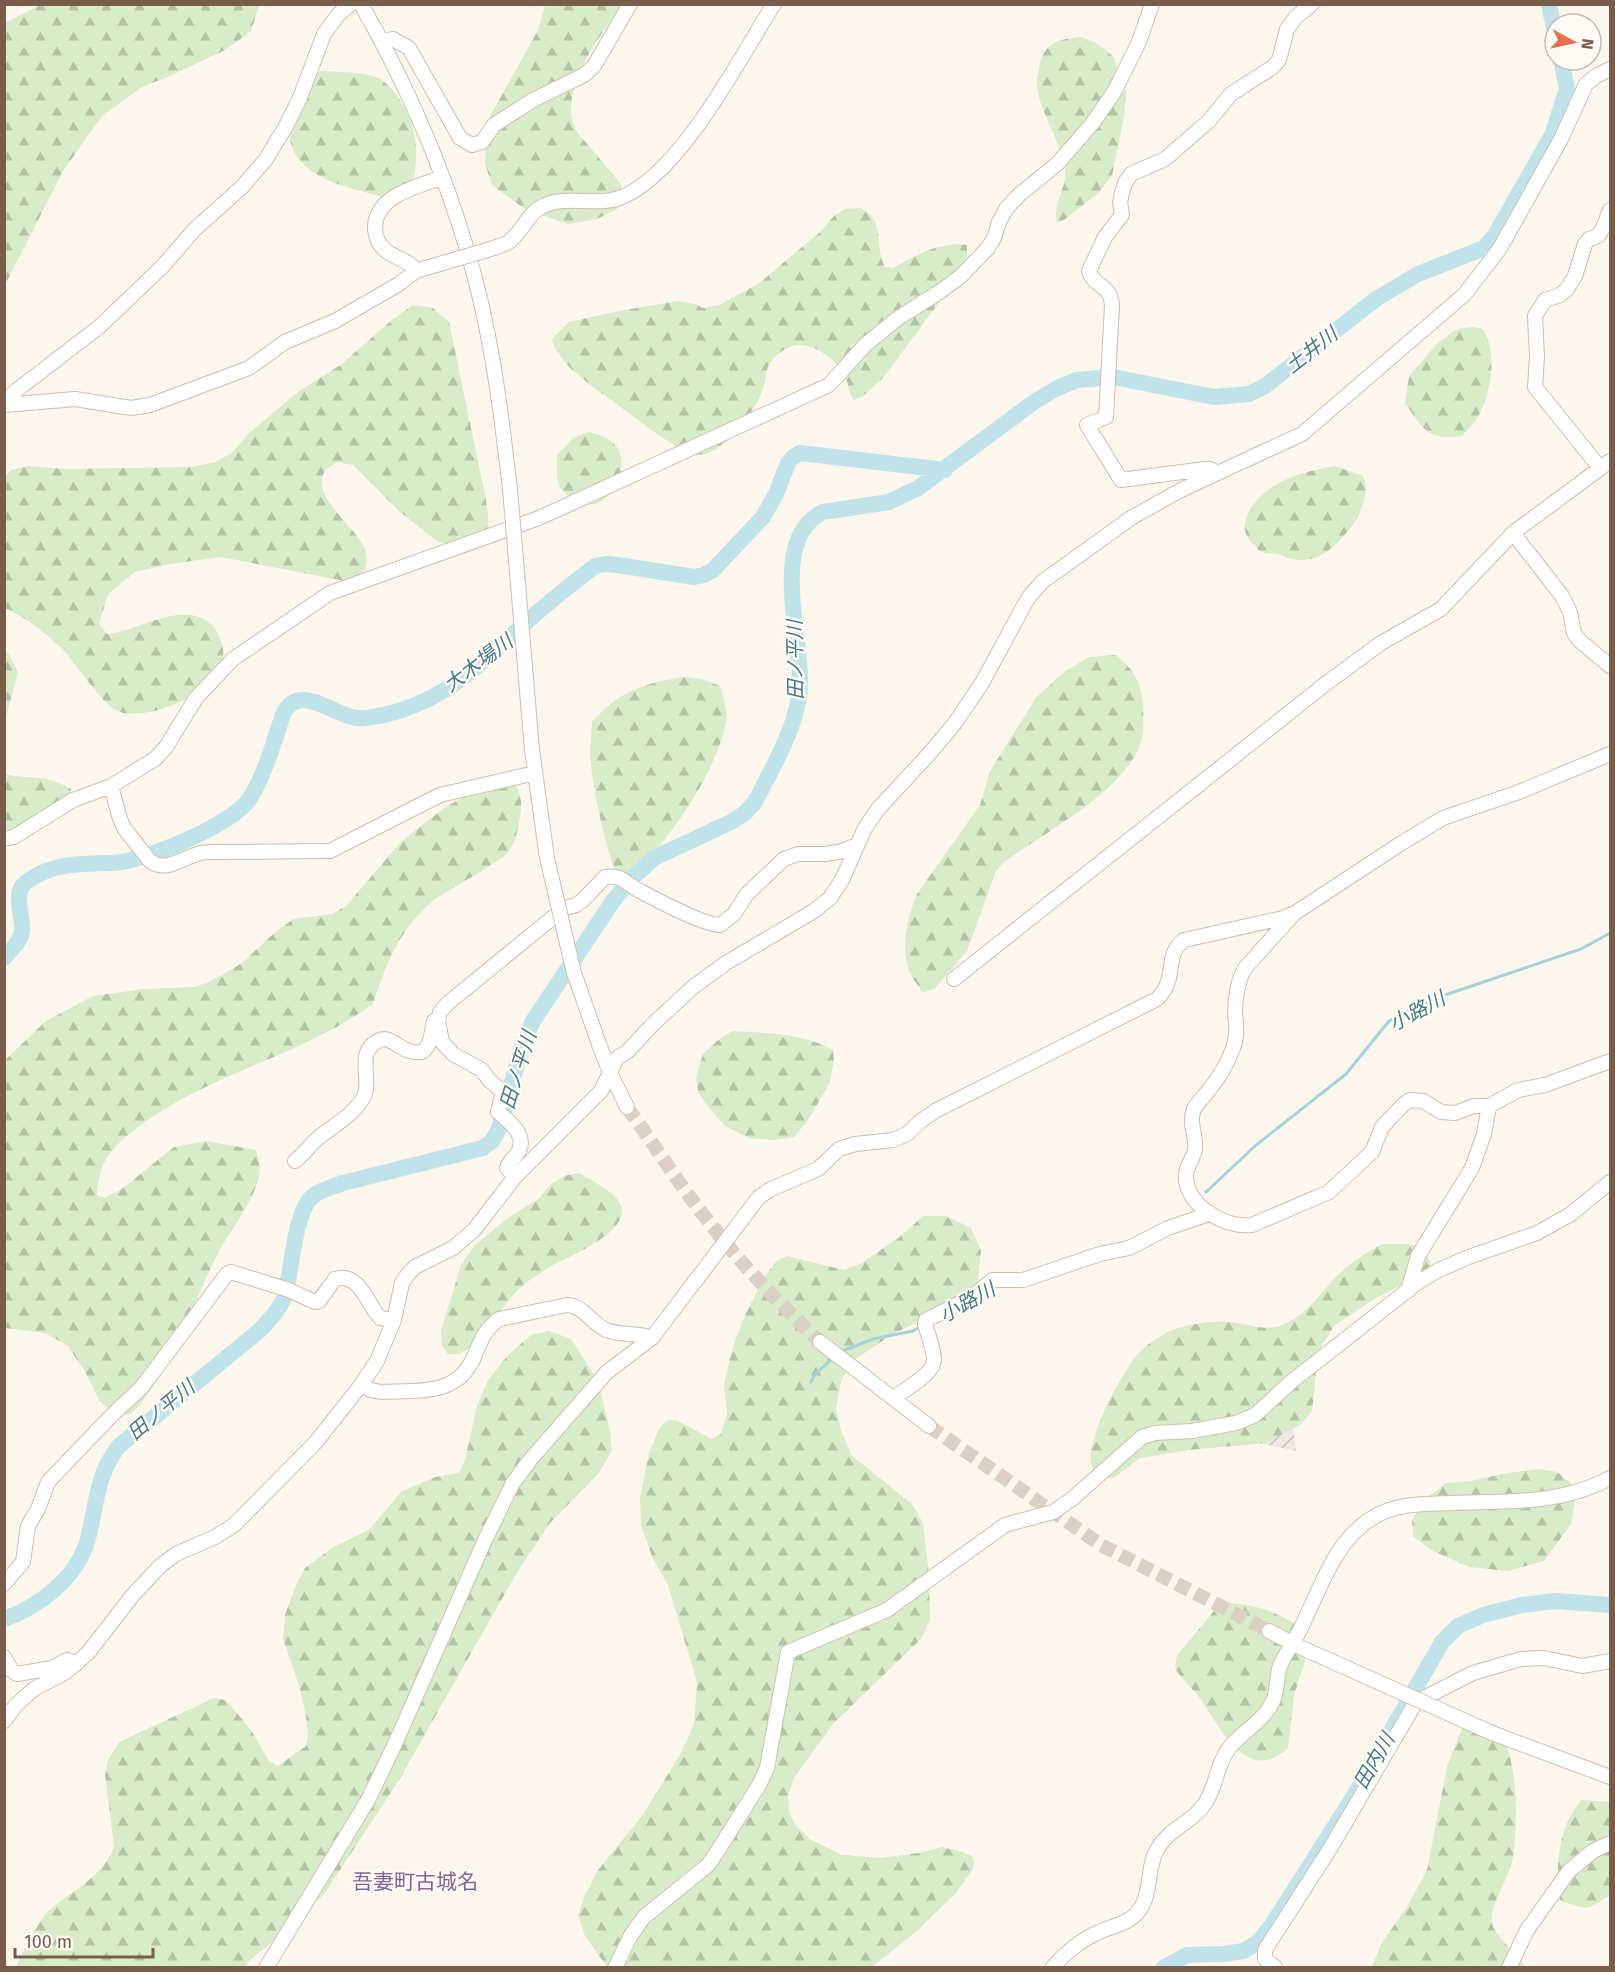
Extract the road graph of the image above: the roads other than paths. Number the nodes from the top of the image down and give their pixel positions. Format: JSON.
{"nodes":[{"id":1,"x":350,"y":4,"type":"edge"},
{"id":2,"x":361,"y":4,"type":"edge"},
{"id":3,"x":630,"y":4,"type":"edge"},
{"id":4,"x":774,"y":4,"type":"edge"},
{"id":5,"x":1152,"y":4,"type":"edge"},
{"id":6,"x":1311,"y":4,"type":"edge"},
{"id":7,"x":382,"y":42,"type":"junction"},
{"id":8,"x":1611,"y":69,"type":"edge"},
{"id":9,"x":442,"y":177,"type":"junction"},
{"id":10,"x":1611,"y":210,"type":"edge"},
{"id":11,"x":416,"y":271,"type":"junction"},
{"id":12,"x":7,"y":405,"type":"edge"},
{"id":13,"x":1605,"y":464,"type":"edge"},
{"id":14,"x":1218,"y":473,"type":"junction"},
{"id":15,"x":1513,"y":533,"type":"junction"},
{"id":16,"x":1611,"y":666,"type":"edge"},
{"id":17,"x":1611,"y":754,"type":"edge"},
{"id":18,"x":535,"y":773,"type":"junction"},
{"id":19,"x":111,"y":786,"type":"junction"},
{"id":20,"x":4,"y":839,"type":"edge"},
{"id":21,"x":857,"y":845,"type":"junction"},
{"id":22,"x":1295,"y":913,"type":"junction"},
{"id":23,"x":954,"y":979,"type":"dead end"},
{"id":24,"x":440,"y":1012,"type":"junction"},
{"id":25,"x":1611,"y":1061,"type":"edge"},
{"id":26,"x":610,"y":1073,"type":"junction"},
{"id":27,"x":1489,"y":1106,"type":"junction"},
{"id":28,"x":627,"y":1107,"type":"tunnel mouth"},
{"id":29,"x":296,"y":1161,"type":"dead end"},
{"id":30,"x":515,"y":1177,"type":"junction"},
{"id":31,"x":1611,"y":1182,"type":"edge"},
{"id":32,"x":1209,"y":1214,"type":"junction"},
{"id":33,"x":1408,"y":1291,"type":"junction"},
{"id":34,"x":394,"y":1320,"type":"junction"},
{"id":35,"x":652,"y":1338,"type":"junction"},
{"id":36,"x":820,"y":1342,"type":"tunnel mouth"},
{"id":37,"x":361,"y":1385,"type":"junction"},
{"id":38,"x":893,"y":1398,"type":"junction"},
{"id":39,"x":929,"y":1426,"type":"tunnel mouth"},
{"id":40,"x":1611,"y":1478,"type":"edge"},
{"id":41,"x":4,"y":1584,"type":"edge"},
{"id":42,"x":1269,"y":1631,"type":"tunnel mouth"},
{"id":43,"x":1297,"y":1646,"type":"junction"},
{"id":44,"x":4,"y":1657,"type":"edge"},
{"id":45,"x":1611,"y":1661,"type":"edge"},
{"id":46,"x":76,"y":1664,"type":"junction"},
{"id":47,"x":4,"y":1721,"type":"edge"},
{"id":48,"x":1611,"y":1777,"type":"edge"},
{"id":49,"x":1611,"y":1843,"type":"edge"},
{"id":50,"x":266,"y":1968,"type":"edge"},
{"id":51,"x":615,"y":1968,"type":"edge"},
{"id":52,"x":1052,"y":1968,"type":"edge"},
{"id":53,"x":1276,"y":1968,"type":"edge"},
{"id":54,"x":1509,"y":1968,"type":"edge"}],
"edges":[{"from":1,"to":12,"type":"street"},
{"from":2,"to":7,"type":"street"},
{"from":3,"to":7,"type":"street"},
{"from":4,"to":11,"type":"street","bridge":true},
{"from":5,"to":19,"type":"street"},
{"from":6,"to":14,"type":"street"},
{"from":7,"to":9,"type":"street"},
{"from":8,"to":14,"type":"street"},
{"from":9,"to":11,"type":"street"},
{"from":9,"to":18,"type":"street","bridge":true},
{"from":10,"to":13,"type":"street"},
{"from":11,"to":12,"type":"street"},
{"from":13,"to":15,"type":"street"},
{"from":14,"to":21,"type":"street"},
{"from":15,"to":16,"type":"street"},
{"from":15,"to":23,"type":"street"},
{"from":17,"to":22,"type":"street"},
{"from":18,"to":19,"type":"street"},
{"from":18,"to":26,"type":"street","bridge":true},
{"from":19,"to":20,"type":"street"},
{"from":21,"to":24,"type":"street"},
{"from":21,"to":26,"type":"street"},
{"from":22,"to":32,"type":"street"},
{"from":22,"to":35,"type":"street"},
{"from":24,"to":29,"type":"street"},
{"from":24,"to":30,"type":"street"},
{"from":25,"to":27,"type":"street"},
{"from":26,"to":28,"type":"street"},
{"from":26,"to":30,"type":"street"},
{"from":27,"to":32,"type":"street"},
{"from":27,"to":33,"type":"street"},
{"from":30,"to":34,"type":"street"},
{"from":31,"to":33,"type":"street"},
{"from":32,"to":38,"type":"street"},
{"from":33,"to":51,"type":"street"},
{"from":34,"to":37,"type":"street"},
{"from":34,"to":41,"type":"street"},
{"from":35,"to":37,"type":"street"},
{"from":35,"to":50,"type":"street"},
{"from":36,"to":38,"type":"street"},
{"from":37,"to":46,"type":"street"},
{"from":38,"to":39,"type":"street"},
{"from":40,"to":43,"type":"street"},
{"from":42,"to":43,"type":"street"},
{"from":43,"to":48,"type":"street","bridge":true},
{"from":43,"to":52,"type":"street"},
{"from":44,"to":46,"type":"street"},
{"from":45,"to":53,"type":"street"},
{"from":46,"to":47,"type":"street"},
{"from":49,"to":54,"type":"street"}]}
